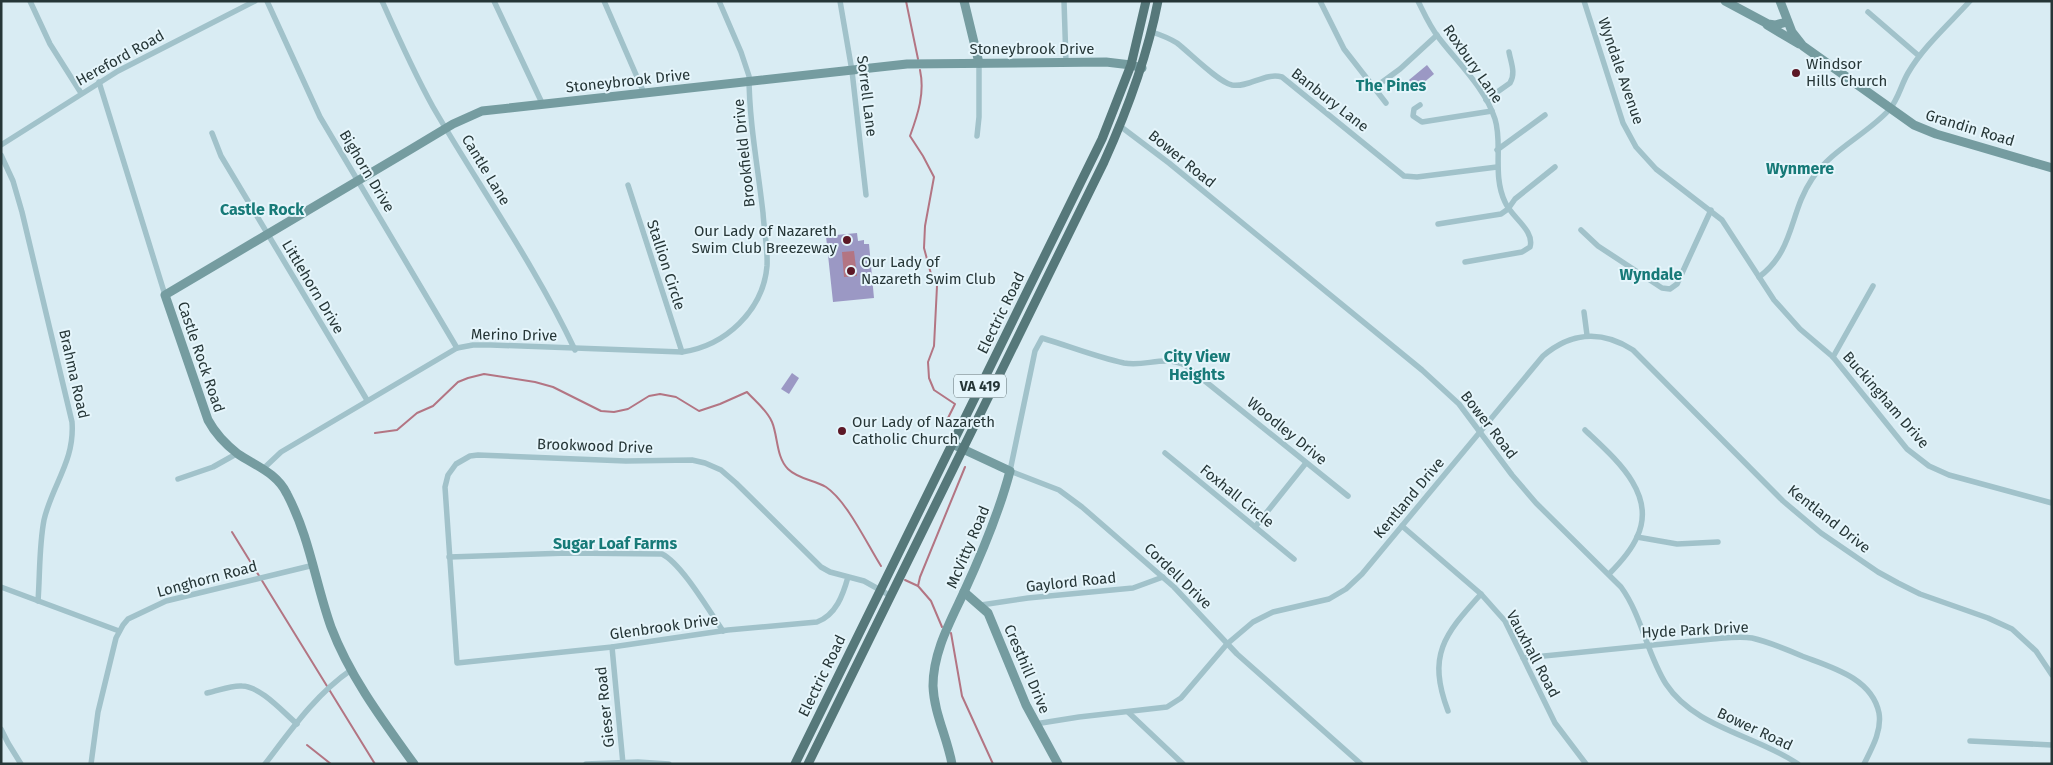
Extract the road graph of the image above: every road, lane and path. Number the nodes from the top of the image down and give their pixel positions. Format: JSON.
{"nodes":[{"id":1,"x":30,"y":1,"type":"edge"},
{"id":2,"x":255,"y":1,"type":"edge"},
{"id":3,"x":267,"y":1,"type":"edge"},
{"id":4,"x":382,"y":1,"type":"edge"},
{"id":5,"x":494,"y":1,"type":"edge"},
{"id":6,"x":604,"y":1,"type":"edge"},
{"id":7,"x":719,"y":1,"type":"edge"},
{"id":8,"x":840,"y":1,"type":"edge"},
{"id":9,"x":964,"y":1,"type":"edge"},
{"id":10,"x":1064,"y":1,"type":"edge"},
{"id":11,"x":1146,"y":1,"type":"edge"},
{"id":12,"x":1158,"y":1,"type":"edge"},
{"id":13,"x":1320,"y":1,"type":"edge"},
{"id":14,"x":1418,"y":1,"type":"edge"},
{"id":15,"x":1584,"y":1,"type":"edge"},
{"id":16,"x":1725,"y":1,"type":"edge"},
{"id":17,"x":1780,"y":1,"type":"edge"},
{"id":18,"x":1970,"y":1,"type":"edge"},
{"id":19,"x":1868,"y":12,"type":"dead end"},
{"id":20,"x":1787,"y":22,"type":"junction"},
{"id":21,"x":1765,"y":23,"type":"junction"},
{"id":22,"x":1152,"y":32,"type":"junction"},
{"id":23,"x":1437,"y":35,"type":"junction"},
{"id":24,"x":1803,"y":46,"type":"junction"},
{"id":25,"x":1509,"y":52,"type":"dead end"},
{"id":26,"x":1919,"y":56,"type":"junction"},
{"id":27,"x":1066,"y":62,"type":"junction"},
{"id":28,"x":979,"y":64,"type":"junction"},
{"id":29,"x":1131,"y":64,"type":"junction"},
{"id":30,"x":1142,"y":68,"type":"junction"},
{"id":31,"x":852,"y":71,"type":"junction"},
{"id":32,"x":98,"y":82,"type":"junction"},
{"id":33,"x":749,"y":82,"type":"junction"},
{"id":34,"x":1374,"y":88,"type":"junction"},
{"id":35,"x":81,"y":93,"type":"junction"},
{"id":36,"x":644,"y":93,"type":"junction"},
{"id":37,"x":1486,"y":100,"type":"junction"},
{"id":38,"x":542,"y":103,"type":"junction"},
{"id":39,"x":1386,"y":103,"type":"dead end"},
{"id":40,"x":1420,"y":105,"type":"dead end"},
{"id":41,"x":1890,"y":109,"type":"junction"},
{"id":42,"x":1492,"y":112,"type":"junction"},
{"id":43,"x":1545,"y":115,"type":"dead end"},
{"id":44,"x":1120,"y":126,"type":"junction"},
{"id":45,"x":446,"y":128,"type":"junction"},
{"id":46,"x":212,"y":133,"type":"dead end"},
{"id":47,"x":977,"y":136,"type":"dead end"},
{"id":48,"x":1,"y":145,"type":"edge"},
{"id":49,"x":1497,"y":150,"type":"junction"},
{"id":50,"x":1,"y":155,"type":"edge"},
{"id":51,"x":1497,"y":167,"type":"junction"},
{"id":52,"x":1554,"y":167,"type":"dead end"},
{"id":53,"x":2052,"y":168,"type":"edge"},
{"id":54,"x":357,"y":181,"type":"junction"},
{"id":55,"x":628,"y":185,"type":"dead end"},
{"id":56,"x":866,"y":195,"type":"dead end"},
{"id":57,"x":1508,"y":209,"type":"junction"},
{"id":58,"x":1711,"y":210,"type":"junction"},
{"id":59,"x":1438,"y":224,"type":"dead end"},
{"id":60,"x":1581,"y":230,"type":"dead end"},
{"id":61,"x":267,"y":234,"type":"junction"},
{"id":62,"x":1465,"y":262,"type":"dead end"},
{"id":63,"x":1759,"y":277,"type":"junction"},
{"id":64,"x":1873,"y":286,"type":"dead end"},
{"id":65,"x":165,"y":295,"type":"junction"},
{"id":66,"x":753,"y":306,"type":"joint"},
{"id":67,"x":1584,"y":312,"type":"dead end"},
{"id":68,"x":1588,"y":335,"type":"junction"},
{"id":69,"x":1042,"y":338,"type":"joint"},
{"id":70,"x":457,"y":348,"type":"junction"},
{"id":71,"x":575,"y":350,"type":"junction"},
{"id":72,"x":682,"y":352,"type":"junction"},
{"id":73,"x":1833,"y":358,"type":"junction"},
{"id":74,"x":367,"y":400,"type":"junction"},
{"id":75,"x":1585,"y":430,"type":"dead end"},
{"id":76,"x":1480,"y":431,"type":"junction"},
{"id":77,"x":952,"y":444,"type":"junction"},
{"id":78,"x":963,"y":449,"type":"junction"},
{"id":79,"x":238,"y":453,"type":"junction"},
{"id":80,"x":1165,"y":453,"type":"dead end"},
{"id":81,"x":1306,"y":463,"type":"junction"},
{"id":82,"x":263,"y":468,"type":"junction"},
{"id":83,"x":1010,"y":471,"type":"junction"},
{"id":84,"x":178,"y":478,"type":"dead end"},
{"id":85,"x":1348,"y":496,"type":"dead end"},
{"id":86,"x":2052,"y":503,"type":"edge"},
{"id":87,"x":1402,"y":526,"type":"junction"},
{"id":88,"x":1255,"y":527,"type":"junction"},
{"id":89,"x":1637,"y":537,"type":"junction"},
{"id":90,"x":1718,"y":542,"type":"dead end"},
{"id":91,"x":449,"y":557,"type":"junction"},
{"id":92,"x":1294,"y":559,"type":"dead end"},
{"id":93,"x":314,"y":565,"type":"junction"},
{"id":94,"x":1609,"y":574,"type":"junction"},
{"id":95,"x":848,"y":577,"type":"junction"},
{"id":96,"x":1163,"y":577,"type":"junction"},
{"id":97,"x":1,"y":587,"type":"edge"},
{"id":98,"x":880,"y":590,"type":"junction"},
{"id":99,"x":964,"y":592,"type":"junction"},
{"id":100,"x":1481,"y":594,"type":"junction"},
{"id":101,"x":891,"y":596,"type":"junction"},
{"id":102,"x":38,"y":601,"type":"junction"},
{"id":103,"x":981,"y":606,"type":"junction"},
{"id":104,"x":119,"y":631,"type":"junction"},
{"id":105,"x":723,"y":631,"type":"junction"},
{"id":106,"x":1227,"y":644,"type":"junction"},
{"id":107,"x":1648,"y":644,"type":"junction"},
{"id":108,"x":612,"y":648,"type":"junction"},
{"id":109,"x":1523,"y":658,"type":"junction"},
{"id":110,"x":457,"y":662,"type":"joint"},
{"id":111,"x":351,"y":670,"type":"junction"},
{"id":112,"x":2052,"y":675,"type":"edge"},
{"id":113,"x":207,"y":693,"type":"dead end"},
{"id":114,"x":1448,"y":711,"type":"dead end"},
{"id":115,"x":1128,"y":712,"type":"junction"},
{"id":116,"x":297,"y":724,"type":"junction"},
{"id":117,"x":1035,"y":724,"type":"junction"},
{"id":118,"x":1,"y":729,"type":"edge"},
{"id":119,"x":1970,"y":741,"type":"dead end"},
{"id":120,"x":2052,"y":745,"type":"edge"},
{"id":121,"x":623,"y":763,"type":"edge"},
{"id":122,"x":21,"y":764,"type":"edge"},
{"id":123,"x":91,"y":764,"type":"edge"},
{"id":124,"x":265,"y":764,"type":"edge"},
{"id":125,"x":414,"y":764,"type":"edge"},
{"id":126,"x":586,"y":764,"type":"edge"},
{"id":127,"x":669,"y":764,"type":"edge"},
{"id":128,"x":795,"y":764,"type":"edge"},
{"id":129,"x":808,"y":764,"type":"edge"},
{"id":130,"x":952,"y":764,"type":"edge"},
{"id":131,"x":1058,"y":764,"type":"edge"},
{"id":132,"x":1183,"y":764,"type":"edge"},
{"id":133,"x":1361,"y":764,"type":"edge"},
{"id":134,"x":1586,"y":764,"type":"edge"},
{"id":135,"x":1798,"y":764,"type":"edge"},
{"id":136,"x":1864,"y":764,"type":"edge"}],
"edges":[{"from":1,"to":35,"type":"street"},
{"from":2,"to":32,"type":"street","name":"Hereford Road"},
{"from":3,"to":54,"type":"street","name":"Bighorn Drive"},
{"from":4,"to":45,"type":"street","name":"Cantle Lane"},
{"from":5,"to":38,"type":"street"},
{"from":6,"to":36,"type":"street"},
{"from":7,"to":33,"type":"street","name":"Brookfield Drive"},
{"from":8,"to":31,"type":"street","name":"Sorrell Lane"},
{"from":9,"to":28,"type":"street"},
{"from":10,"to":27,"type":"street"},
{"from":11,"to":29,"type":"main road","name":"Electric Road","number":"VA 419"},
{"from":12,"to":22,"type":"main road","name":"Electric Road","number":"VA 419"},
{"from":13,"to":34,"type":"street"},
{"from":14,"to":23,"type":"street","name":"Roxbury Lane"},
{"from":15,"to":58,"type":"street","name":"Wyndale Avenue"},
{"from":16,"to":21,"type":"street"},
{"from":17,"to":20,"type":"street"},
{"from":18,"to":26,"type":"street"},
{"from":19,"to":26,"type":"street"},
{"from":20,"to":21,"type":"street"},
{"from":20,"to":24,"type":"street"},
{"from":21,"to":24,"type":"street"},
{"from":22,"to":30,"type":"main road","name":"Electric Road","number":"VA 419"},
{"from":22,"to":51,"type":"street","name":"Banbury Lane"},
{"from":23,"to":34,"type":"street"},
{"from":23,"to":37,"type":"street","name":"Roxbury Lane"},
{"from":24,"to":41,"type":"street","name":"Grandin Road"},
{"from":25,"to":37,"type":"street"},
{"from":26,"to":41,"type":"street"},
{"from":27,"to":28,"type":"street","name":"Stoneybrook Drive"},
{"from":27,"to":29,"type":"street","name":"Stoneybrook Drive"},
{"from":28,"to":31,"type":"street","name":"Stoneybrook Drive"},
{"from":28,"to":47,"type":"street"},
{"from":29,"to":30,"type":"street","name":"Stoneybrook Drive"},
{"from":29,"to":77,"type":"main road","name":"Electric Road","number":"VA 419"},
{"from":30,"to":44,"type":"main road","name":"Electric Road","number":"VA 419"},
{"from":31,"to":33,"type":"street","name":"Stoneybrook Drive"},
{"from":31,"to":56,"type":"street","name":"Sorrell Lane"},
{"from":32,"to":35,"type":"street","name":"Hereford Road"},
{"from":32,"to":65,"type":"street","name":"Castle Rock Road"},
{"from":33,"to":36,"type":"street","name":"Stoneybrook Drive"},
{"from":33,"to":66,"type":"street","name":"Brookfield Drive"},
{"from":34,"to":39,"type":"street"},
{"from":35,"to":48,"type":"street","name":"Hereford Road"},
{"from":36,"to":38,"type":"street","name":"Stoneybrook Drive"},
{"from":37,"to":42,"type":"street","name":"Roxbury Lane"},
{"from":38,"to":45,"type":"street","name":"Stoneybrook Drive"},
{"from":40,"to":42,"type":"street"},
{"from":41,"to":53,"type":"street","name":"Grandin Road"},
{"from":41,"to":63,"type":"street"},
{"from":42,"to":49,"type":"street","name":"Roxbury Lane"},
{"from":43,"to":49,"type":"street"},
{"from":44,"to":76,"type":"street","name":"Bower Road"},
{"from":44,"to":78,"type":"main road","name":"Electric Road","number":"VA 419"},
{"from":45,"to":54,"type":"street","name":"Stoneybrook Drive"},
{"from":45,"to":71,"type":"street","name":"Cantle Lane"},
{"from":46,"to":61,"type":"street","name":"Littlehorn Drive"},
{"from":49,"to":51,"type":"street","name":"Roxbury Lane"},
{"from":50,"to":102,"type":"street","name":"Brahma Road"},
{"from":51,"to":57,"type":"street","name":"Roxbury Lane"},
{"from":52,"to":57,"type":"street"},
{"from":54,"to":61,"type":"street","name":"Stoneybrook Drive"},
{"from":54,"to":70,"type":"street","name":"Bighorn Drive"},
{"from":55,"to":72,"type":"street","name":"Stallion Circle"},
{"from":57,"to":59,"type":"street"},
{"from":57,"to":62,"type":"street","name":"Roxbury Lane"},
{"from":58,"to":60,"type":"street"},
{"from":58,"to":63,"type":"street","name":"Wyndale Avenue"},
{"from":61,"to":65,"type":"street","name":"Stoneybrook Drive"},
{"from":61,"to":74,"type":"street","name":"Littlehorn Drive"},
{"from":63,"to":73,"type":"street","name":"Buckingham Drive"},
{"from":64,"to":73,"type":"street"},
{"from":65,"to":79,"type":"street","name":"Castle Rock Road"},
{"from":66,"to":72,"type":"street","name":"Merino Drive"},
{"from":67,"to":68,"type":"street"},
{"from":68,"to":76,"type":"street","name":"Kentland Drive"},
{"from":68,"to":112,"type":"street","name":"Kentland Drive"},
{"from":69,"to":81,"type":"street","name":"Woodley Drive"},
{"from":69,"to":83,"type":"street","name":"McVitty Road"},
{"from":70,"to":71,"type":"street","name":"Merino Drive"},
{"from":70,"to":74,"type":"street","name":"Merino Drive"},
{"from":71,"to":72,"type":"street","name":"Merino Drive"},
{"from":73,"to":86,"type":"street","name":"Buckingham Drive"},
{"from":74,"to":82,"type":"street","name":"Merino Drive"},
{"from":75,"to":89,"type":"street"},
{"from":76,"to":87,"type":"street","name":"Kentland Drive"},
{"from":76,"to":94,"type":"street","name":"Bower Road"},
{"from":77,"to":78,"type":"street","name":"Cordell Drive"},
{"from":77,"to":98,"type":"main road","name":"Electric Road","number":"VA 419"},
{"from":78,"to":83,"type":"street","name":"Cordell Drive"},
{"from":78,"to":101,"type":"main road","name":"Electric Road","number":"VA 419"},
{"from":79,"to":82,"type":"street","name":"Castle Rock Road"},
{"from":79,"to":84,"type":"street"},
{"from":80,"to":88,"type":"street","name":"Foxhall Circle"},
{"from":81,"to":85,"type":"street","name":"Woodley Drive"},
{"from":81,"to":88,"type":"street"},
{"from":82,"to":93,"type":"street","name":"Castle Rock Road"},
{"from":83,"to":96,"type":"street","name":"Cordell Drive"},
{"from":83,"to":99,"type":"street","name":"McVitty Road"},
{"from":87,"to":100,"type":"street","name":"Vauxhall Road"},
{"from":87,"to":106,"type":"street","name":"Kentland Drive"},
{"from":88,"to":92,"type":"street","name":"Foxhall Circle"},
{"from":89,"to":90,"type":"street"},
{"from":89,"to":94,"type":"street"},
{"from":91,"to":95,"type":"street","name":"Brookwood Drive"},
{"from":91,"to":105,"type":"street"},
{"from":91,"to":110,"type":"street","name":"Brookwood Drive"},
{"from":93,"to":104,"type":"street","name":"Longhorn Road"},
{"from":93,"to":111,"type":"street","name":"Castle Rock Road"},
{"from":94,"to":107,"type":"street","name":"Bower Road"},
{"from":95,"to":98,"type":"street","name":"Brookwood Drive"},
{"from":95,"to":105,"type":"street","name":"Glenbrook Drive"},
{"from":96,"to":103,"type":"street","name":"Gaylord Road"},
{"from":96,"to":106,"type":"street","name":"Cordell Drive"},
{"from":97,"to":102,"type":"street"},
{"from":98,"to":101,"type":"street","name":"Brookwood Drive"},
{"from":98,"to":128,"type":"main road","name":"Electric Road","number":"VA 419"},
{"from":99,"to":103,"type":"street","name":"Cresthill Drive"},
{"from":99,"to":130,"type":"street","name":"McVitty Road"},
{"from":100,"to":109,"type":"street","name":"Vauxhall Road"},
{"from":100,"to":114,"type":"street"},
{"from":101,"to":129,"type":"main road","name":"Electric Road","number":"VA 419"},
{"from":102,"to":104,"type":"street"},
{"from":103,"to":117,"type":"street","name":"Cresthill Drive"},
{"from":104,"to":123,"type":"street"},
{"from":105,"to":108,"type":"street","name":"Glenbrook Drive"},
{"from":106,"to":115,"type":"street","name":"Kentland Drive"},
{"from":106,"to":133,"type":"street","name":"Cordell Drive"},
{"from":107,"to":109,"type":"street","name":"Hyde Park Drive"},
{"from":107,"to":135,"type":"street","name":"Bower Road"},
{"from":107,"to":136,"type":"street","name":"Hyde Park Drive"},
{"from":108,"to":110,"type":"street","name":"Glenbrook Drive"},
{"from":108,"to":121,"type":"street","name":"Gieser Road"},
{"from":109,"to":134,"type":"street","name":"Vauxhall Road"},
{"from":111,"to":116,"type":"street"},
{"from":111,"to":125,"type":"street","name":"Castle Rock Road"},
{"from":113,"to":116,"type":"street"},
{"from":115,"to":117,"type":"street","name":"Kentland Drive"},
{"from":115,"to":132,"type":"street"},
{"from":116,"to":124,"type":"street"},
{"from":117,"to":131,"type":"street","name":"Cresthill Drive"},
{"from":118,"to":122,"type":"street"},
{"from":119,"to":120,"type":"street"},
{"from":121,"to":126,"type":"street"},
{"from":121,"to":127,"type":"street"}]}
